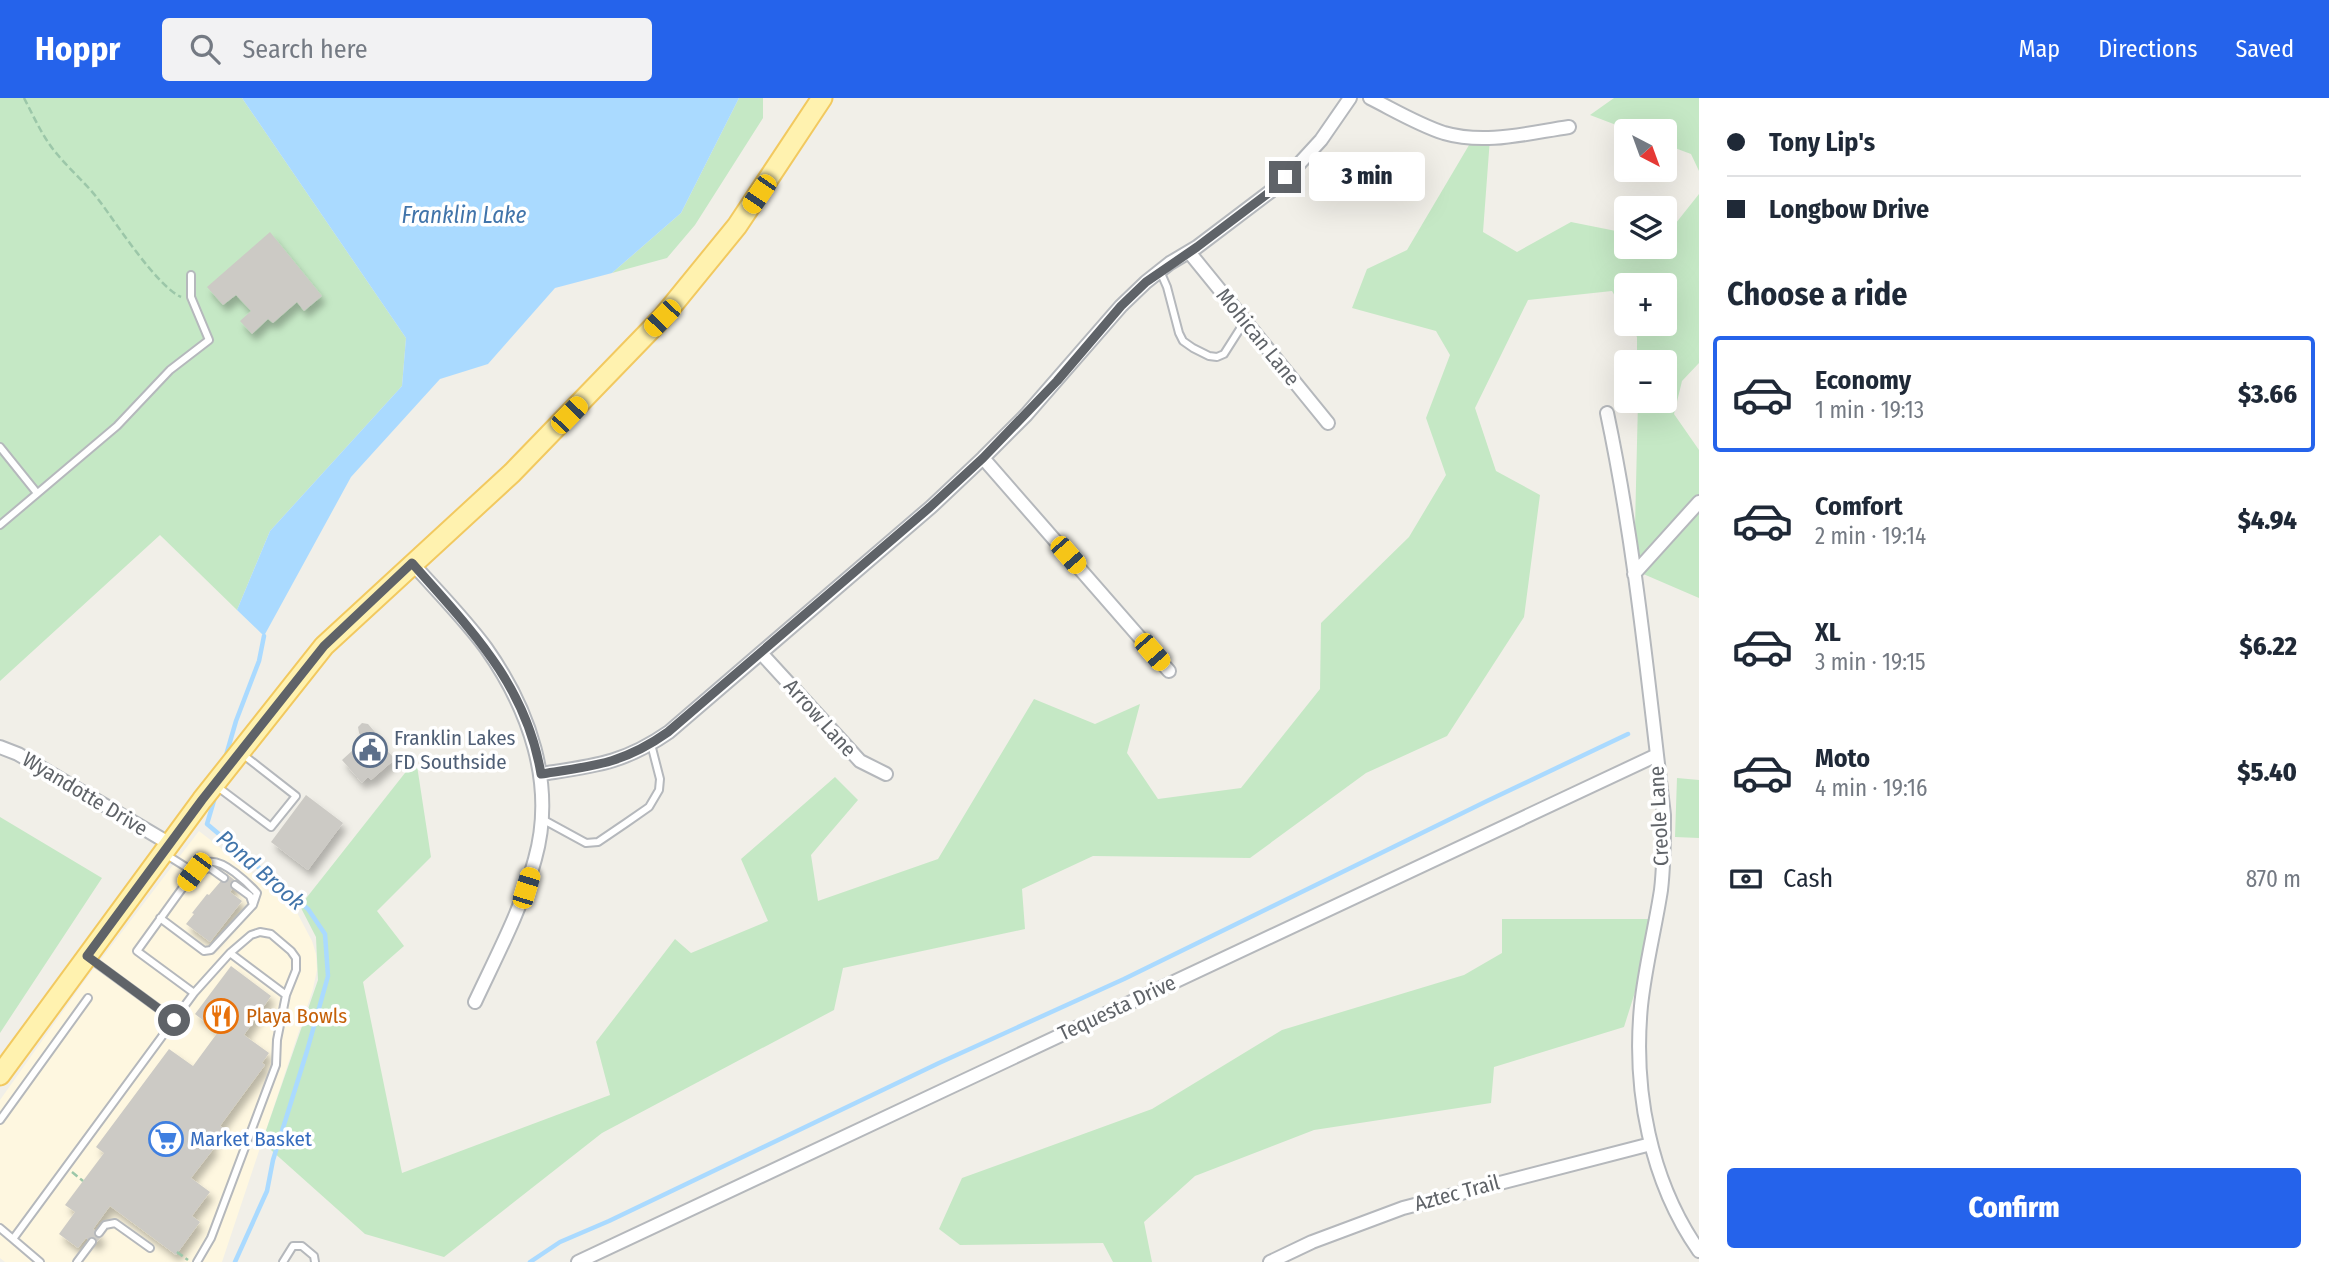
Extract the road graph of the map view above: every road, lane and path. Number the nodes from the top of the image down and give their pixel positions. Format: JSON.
{"nodes":[{"id":1,"x":24,"y":98,"type":"edge"},
{"id":2,"x":822,"y":98,"type":"edge"},
{"id":3,"x":1350,"y":98,"type":"edge"},
{"id":4,"x":1370,"y":98,"type":"edge"},
{"id":5,"x":1569,"y":127,"type":"dead end"},
{"id":6,"x":1189,"y":252,"type":"junction"},
{"id":7,"x":1160,"y":271,"type":"junction"},
{"id":8,"x":191,"y":275,"type":"dead end"},
{"id":9,"x":191,"y":297,"type":"junction"},
{"id":10,"x":1245,"y":321,"type":"junction"},
{"id":11,"x":1607,"y":413,"type":"dead end"},
{"id":12,"x":1328,"y":423,"type":"dead end"},
{"id":13,"x":0,"y":447,"type":"edge"},
{"id":14,"x":983,"y":458,"type":"junction"},
{"id":15,"x":37,"y":494,"type":"junction"},
{"id":16,"x":1699,"y":502,"type":"edge"},
{"id":17,"x":0,"y":525,"type":"edge"},
{"id":18,"x":412,"y":563,"type":"junction"},
{"id":19,"x":1634,"y":574,"type":"junction"},
{"id":20,"x":761,"y":653,"type":"junction"},
{"id":21,"x":1169,"y":671,"type":"dead end"},
{"id":22,"x":651,"y":744,"type":"junction"},
{"id":23,"x":244,"y":746,"type":"junction"},
{"id":24,"x":0,"y":747,"type":"edge"},
{"id":25,"x":1657,"y":755,"type":"junction"},
{"id":26,"x":541,"y":774,"type":"junction"},
{"id":27,"x":886,"y":774,"type":"dead end"},
{"id":28,"x":214,"y":793,"type":"junction"},
{"id":29,"x":542,"y":820,"type":"junction"},
{"id":30,"x":167,"y":849,"type":"junction"},
{"id":31,"x":194,"y":872,"type":"junction"},
{"id":32,"x":224,"y":878,"type":"dead end"},
{"id":33,"x":235,"y":885,"type":"dead end"},
{"id":34,"x":253,"y":905,"type":"junction"},
{"id":35,"x":160,"y":918,"type":"junction"},
{"id":36,"x":230,"y":953,"type":"junction"},
{"id":37,"x":87,"y":956,"type":"junction"},
{"id":38,"x":194,"y":993,"type":"junction"},
{"id":39,"x":286,"y":995,"type":"junction"},
{"id":40,"x":88,"y":998,"type":"dead end"},
{"id":41,"x":475,"y":1002,"type":"dead end"},
{"id":42,"x":174,"y":1020,"type":"junction"},
{"id":43,"x":0,"y":1074,"type":"edge"},
{"id":44,"x":0,"y":1120,"type":"edge"},
{"id":45,"x":1651,"y":1144,"type":"junction"},
{"id":46,"x":0,"y":1228,"type":"edge"},
{"id":47,"x":99,"y":1233,"type":"dead end"},
{"id":48,"x":13,"y":1239,"type":"junction"},
{"id":49,"x":92,"y":1242,"type":"dead end"},
{"id":50,"x":150,"y":1248,"type":"dead end"},
{"id":51,"x":1699,"y":1251,"type":"edge"},
{"id":52,"x":177,"y":1252,"type":"dead end"},
{"id":53,"x":40,"y":1262,"type":"edge"},
{"id":54,"x":77,"y":1262,"type":"edge"},
{"id":55,"x":191,"y":1262,"type":"edge"},
{"id":56,"x":197,"y":1262,"type":"edge"},
{"id":57,"x":283,"y":1262,"type":"edge"},
{"id":58,"x":314,"y":1262,"type":"edge"},
{"id":59,"x":578,"y":1262,"type":"edge"},
{"id":60,"x":1270,"y":1262,"type":"edge"}],
"edges":[{"from":1,"to":9,"type":"path"},
{"from":2,"to":18,"type":"main road"},
{"from":3,"to":6,"type":"street"},
{"from":4,"to":5,"type":"street"},
{"from":6,"to":7,"type":"street"},
{"from":6,"to":10,"type":"street","name":"Mohican Lane"},
{"from":7,"to":10,"type":"lane"},
{"from":7,"to":14,"type":"street"},
{"from":8,"to":9,"type":"lane"},
{"from":9,"to":15,"type":"lane"},
{"from":10,"to":12,"type":"street","name":"Mohican Lane"},
{"from":11,"to":19,"type":"street","name":"Creole Lane"},
{"from":13,"to":15,"type":"lane"},
{"from":14,"to":20,"type":"street"},
{"from":14,"to":21,"type":"street"},
{"from":15,"to":17,"type":"lane"},
{"from":16,"to":19,"type":"street"},
{"from":18,"to":23,"type":"main road"},
{"from":18,"to":26,"type":"street"},
{"from":19,"to":25,"type":"street","name":"Creole Lane"},
{"from":20,"to":22,"type":"street"},
{"from":20,"to":27,"type":"street","name":"Arrow Lane"},
{"from":22,"to":26,"type":"street"},
{"from":22,"to":29,"type":"lane"},
{"from":23,"to":28,"type":"main road"},
{"from":23,"to":28,"type":"lane"},
{"from":24,"to":30,"type":"street","name":"Wyandotte Drive"},
{"from":25,"to":45,"type":"street","name":"Creole Lane"},
{"from":25,"to":59,"type":"street","name":"Tequesta Drive"},
{"from":26,"to":29,"type":"street"},
{"from":28,"to":30,"type":"main road"},
{"from":29,"to":41,"type":"street"},
{"from":30,"to":31,"type":"lane"},
{"from":30,"to":37,"type":"main road"},
{"from":31,"to":32,"type":"lane"},
{"from":31,"to":34,"type":"lane"},
{"from":31,"to":35,"type":"lane"},
{"from":33,"to":34,"type":"lane"},
{"from":34,"to":35,"type":"lane"},
{"from":35,"to":38,"type":"lane"},
{"from":36,"to":38,"type":"lane"},
{"from":36,"to":39,"type":"lane"},
{"from":36,"to":39,"type":"lane"},
{"from":37,"to":42,"type":"lane"},
{"from":37,"to":43,"type":"main road"},
{"from":38,"to":42,"type":"lane"},
{"from":39,"to":56,"type":"lane"},
{"from":40,"to":44,"type":"lane"},
{"from":42,"to":48,"type":"lane"},
{"from":45,"to":51,"type":"street","name":"Creole Lane"},
{"from":45,"to":60,"type":"street","name":"Aztec Trail"},
{"from":46,"to":48,"type":"lane"},
{"from":47,"to":50,"type":"lane"},
{"from":48,"to":53,"type":"lane"},
{"from":49,"to":54,"type":"lane"},
{"from":52,"to":55,"type":"path"},
{"from":57,"to":58,"type":"lane"}]}
